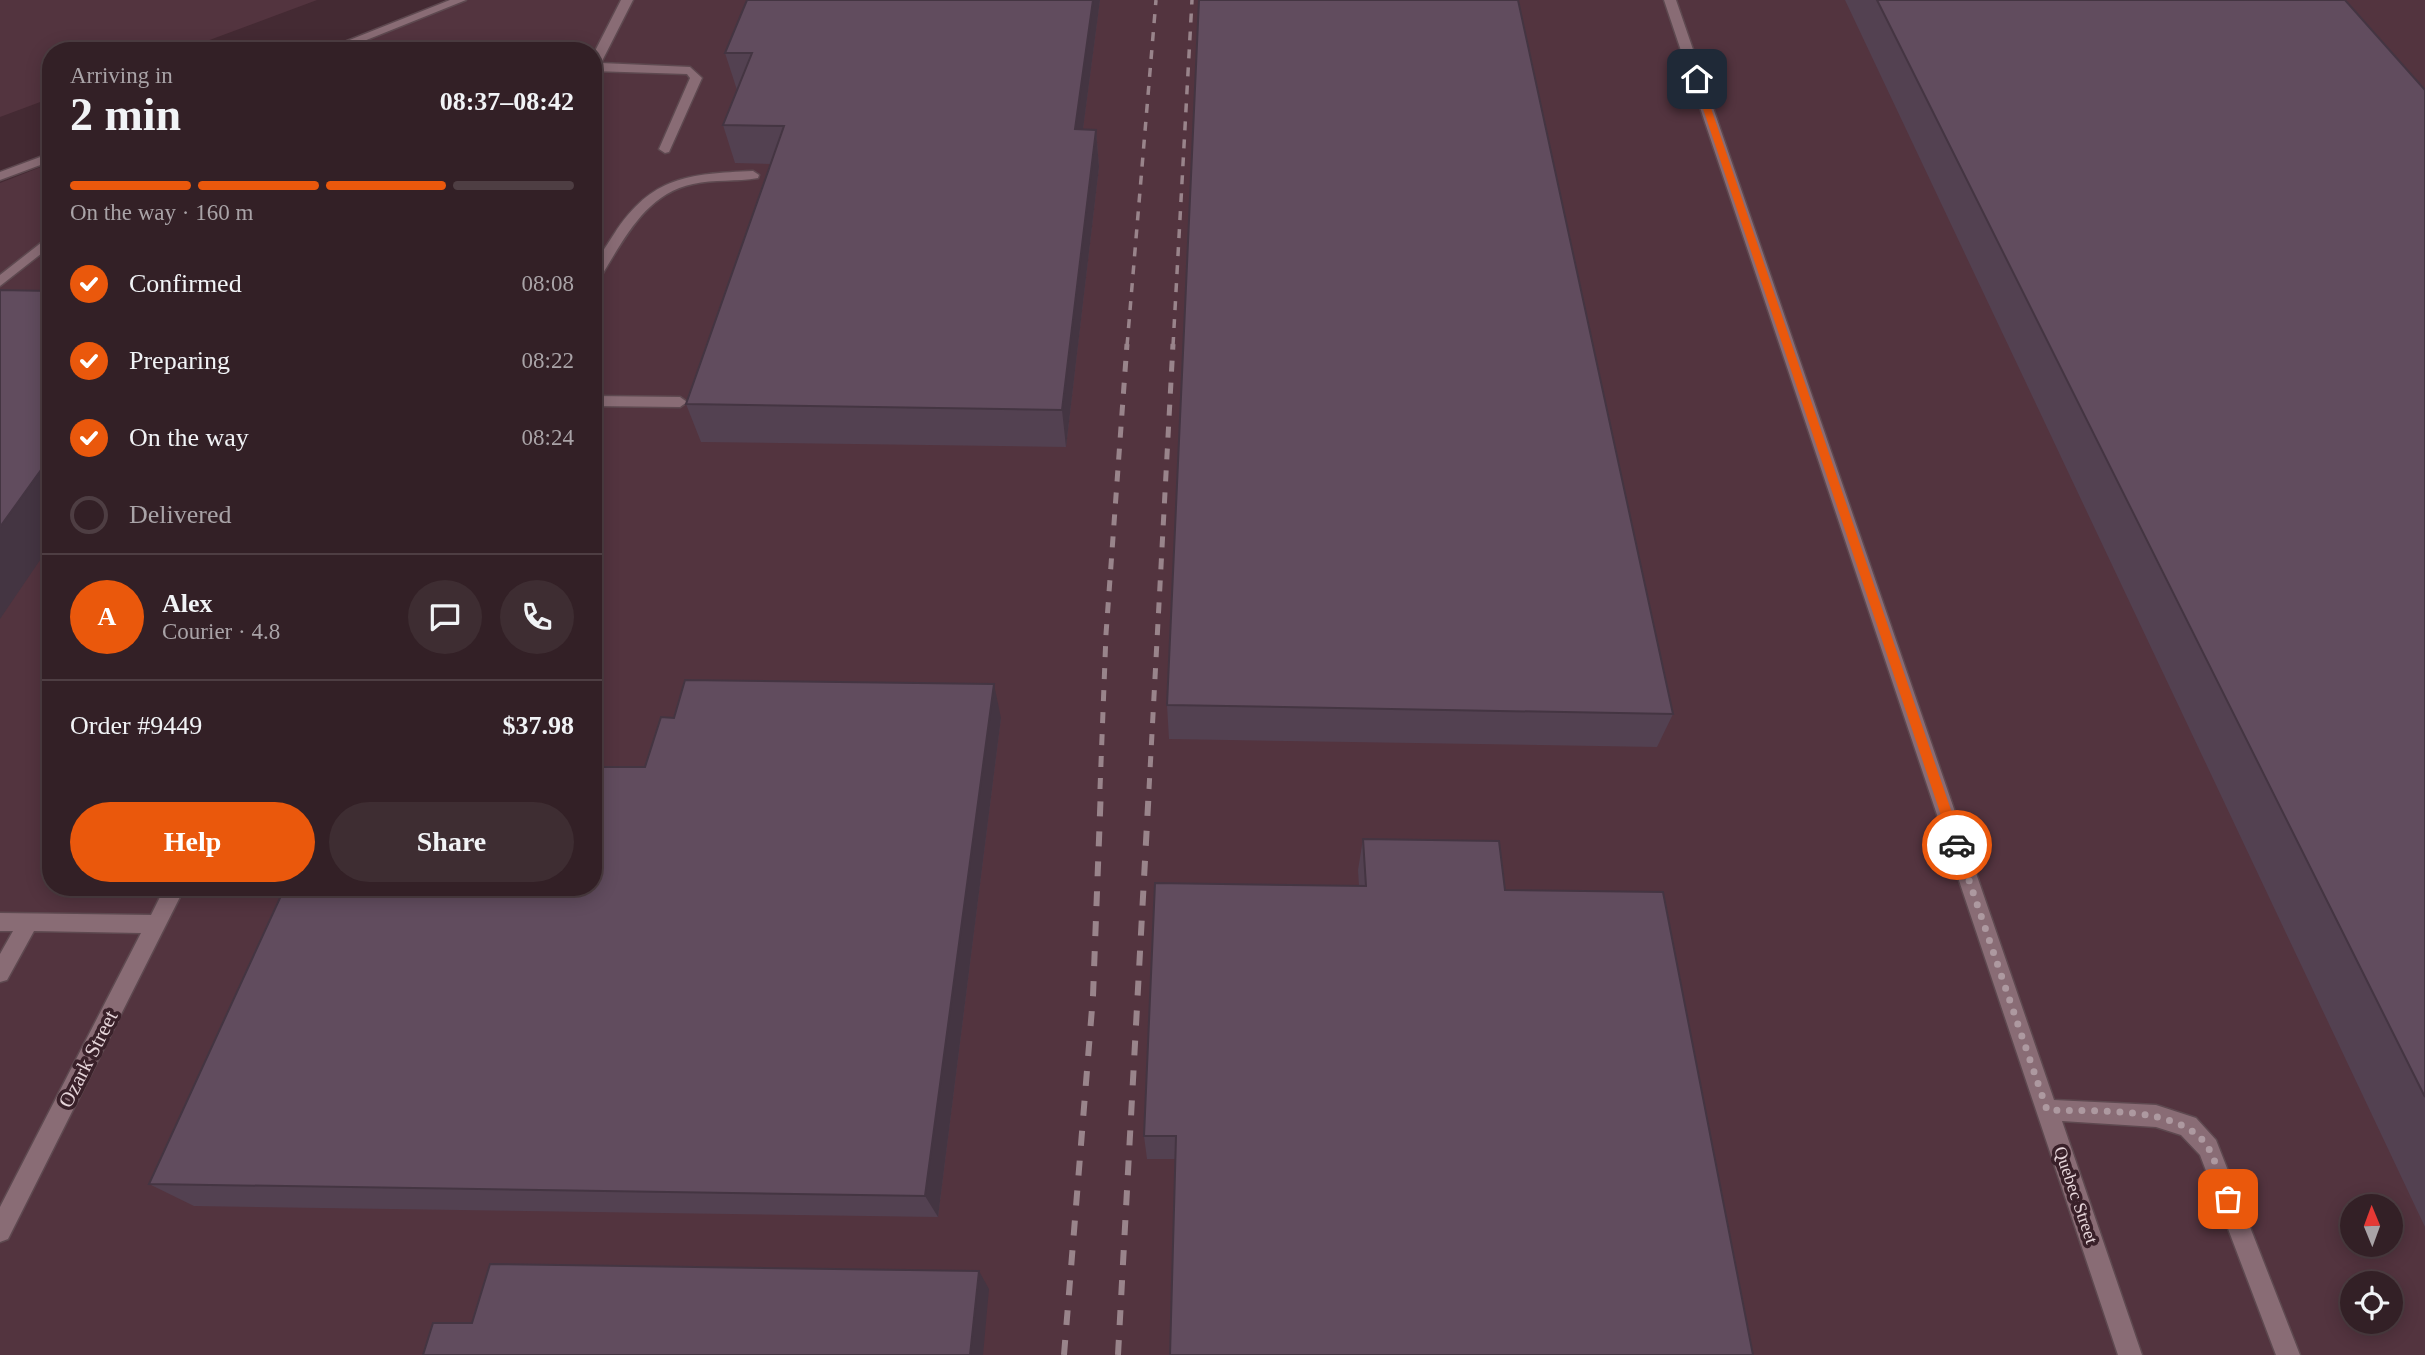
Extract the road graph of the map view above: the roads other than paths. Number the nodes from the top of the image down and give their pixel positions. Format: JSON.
{"nodes":[{"id":1,"x":460,"y":0,"type":"edge"},
{"id":2,"x":627,"y":0,"type":"edge"},
{"id":3,"x":1670,"y":0,"type":"edge"},
{"id":4,"x":351,"y":42,"type":"edge"},
{"id":5,"x":602,"y":49,"type":"edge"},
{"id":6,"x":602,"y":66,"type":"edge"},
{"id":7,"x":665,"y":149,"type":"dead end"},
{"id":8,"x":42,"y":160,"type":"edge"},
{"id":9,"x":753,"y":175,"type":"dead end"},
{"id":10,"x":0,"y":176,"type":"edge"},
{"id":11,"x":42,"y":247,"type":"edge"},
{"id":12,"x":602,"y":264,"type":"edge"},
{"id":13,"x":0,"y":282,"type":"edge"},
{"id":14,"x":602,"y":401,"type":"edge"},
{"id":15,"x":680,"y":402,"type":"dead end"},
{"id":16,"x":170,"y":896,"type":"edge"},
{"id":17,"x":0,"y":922,"type":"edge"},
{"id":18,"x":28,"y":923,"type":"junction"},
{"id":19,"x":156,"y":924,"type":"junction"},
{"id":20,"x":0,"y":973,"type":"edge"},
{"id":21,"x":2047,"y":1110,"type":"junction"},
{"id":22,"x":0,"y":1231,"type":"edge"},
{"id":23,"x":2130,"y":1355,"type":"edge"},
{"id":24,"x":2288,"y":1355,"type":"edge"}],
"edges":[{"from":1,"to":4,"type":"street"},
{"from":2,"to":5,"type":"street"},
{"from":3,"to":21,"type":"street","name":"Quebec Street"},
{"from":6,"to":7,"type":"street"},
{"from":8,"to":10,"type":"street"},
{"from":9,"to":12,"type":"street"},
{"from":11,"to":13,"type":"street"},
{"from":14,"to":15,"type":"street"},
{"from":16,"to":19,"type":"street","name":"Ozark Street"},
{"from":17,"to":18,"type":"street"},
{"from":18,"to":19,"type":"street"},
{"from":18,"to":20,"type":"street"},
{"from":19,"to":22,"type":"street","name":"Ozark Street"},
{"from":21,"to":23,"type":"street","name":"Quebec Street"},
{"from":21,"to":24,"type":"street"}]}
